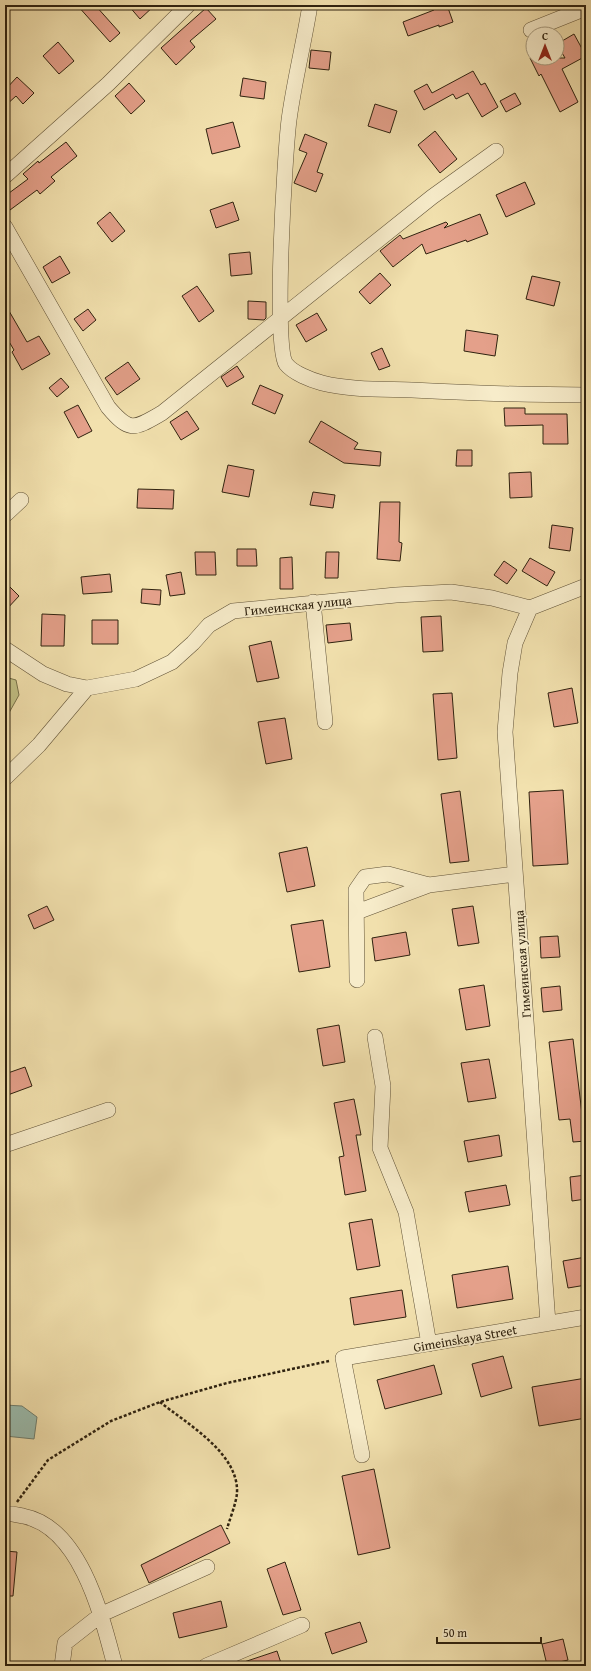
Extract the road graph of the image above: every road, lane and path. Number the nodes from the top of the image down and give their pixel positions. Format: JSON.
{"nodes":[{"id":1,"x":188,"y":5,"type":"edge"},
{"id":2,"x":310,"y":5,"type":"edge"},
{"id":3,"x":586,"y":8,"type":"edge"},
{"id":4,"x":540,"y":26,"type":"edge"},
{"id":5,"x":496,"y":151,"type":"dead end"},
{"id":6,"x":5,"y":176,"type":"edge"},
{"id":7,"x":5,"y":227,"type":"edge"},
{"id":8,"x":280,"y":320,"type":"junction"},
{"id":9,"x":586,"y":395,"type":"edge"},
{"id":10,"x":21,"y":500,"type":"dead end"},
{"id":11,"x":5,"y":515,"type":"edge"},
{"id":12,"x":586,"y":586,"type":"edge"},
{"id":13,"x":313,"y":602,"type":"junction"},
{"id":14,"x":530,"y":608,"type":"junction"},
{"id":15,"x":5,"y":649,"type":"edge"},
{"id":16,"x":87,"y":688,"type":"junction"},
{"id":17,"x":325,"y":722,"type":"dead end"},
{"id":18,"x":5,"y":778,"type":"edge"},
{"id":19,"x":515,"y":874,"type":"junction"},
{"id":20,"x":429,"y":885,"type":"junction"},
{"id":21,"x":357,"y":912,"type":"junction"},
{"id":22,"x":357,"y":980,"type":"dead end"},
{"id":23,"x":374,"y":1037,"type":"dead end"},
{"id":24,"x":108,"y":1110,"type":"dead end"},
{"id":25,"x":5,"y":1145,"type":"edge"},
{"id":26,"x":586,"y":1317,"type":"edge"},
{"id":27,"x":548,"y":1323,"type":"junction"},
{"id":28,"x":429,"y":1344,"type":"junction"},
{"id":29,"x":343,"y":1358,"type":"junction"},
{"id":30,"x":160,"y":1402,"type":"junction"},
{"id":31,"x":362,"y":1455,"type":"dead end"},
{"id":32,"x":6,"y":1514,"type":"edge"},
{"id":33,"x":227,"y":1529,"type":"dead end"},
{"id":34,"x":207,"y":1567,"type":"dead end"},
{"id":35,"x":102,"y":1614,"type":"junction"},
{"id":36,"x":302,"y":1625,"type":"dead end"},
{"id":37,"x":62,"y":1666,"type":"edge"},
{"id":38,"x":115,"y":1666,"type":"edge"},
{"id":39,"x":206,"y":1666,"type":"edge"}],
"edges":[{"from":1,"to":6,"type":"street"},
{"from":2,"to":8,"type":"street"},
{"from":3,"to":4,"type":"street"},
{"from":5,"to":8,"type":"street"},
{"from":7,"to":8,"type":"street"},
{"from":8,"to":9,"type":"street"},
{"from":10,"to":11,"type":"street"},
{"from":12,"to":14,"type":"street"},
{"from":13,"to":14,"type":"street","name":"Гимеинская улица"},
{"from":13,"to":16,"type":"street","name":"Гимеинская улица"},
{"from":13,"to":17,"type":"street"},
{"from":14,"to":19,"type":"street","name":"Гимеинская улица"},
{"from":15,"to":16,"type":"street"},
{"from":16,"to":18,"type":"street"},
{"from":19,"to":20,"type":"street"},
{"from":19,"to":27,"type":"street","name":"Гимеинская улица"},
{"from":20,"to":21,"type":"street"},
{"from":20,"to":21,"type":"street"},
{"from":21,"to":22,"type":"street"},
{"from":23,"to":28,"type":"street"},
{"from":24,"to":25,"type":"street"},
{"from":26,"to":27,"type":"street","name":"Gimeinskaya Street"},
{"from":27,"to":28,"type":"street","name":"Gimeinskaya Street"},
{"from":28,"to":29,"type":"street","name":"Gimeinskaya Street"},
{"from":29,"to":30,"type":"path"},
{"from":29,"to":31,"type":"street"},
{"from":30,"to":32,"type":"path"},
{"from":30,"to":33,"type":"path"},
{"from":32,"to":35,"type":"street"},
{"from":34,"to":35,"type":"street"},
{"from":35,"to":37,"type":"street"},
{"from":35,"to":38,"type":"street"},
{"from":36,"to":39,"type":"street"}]}
